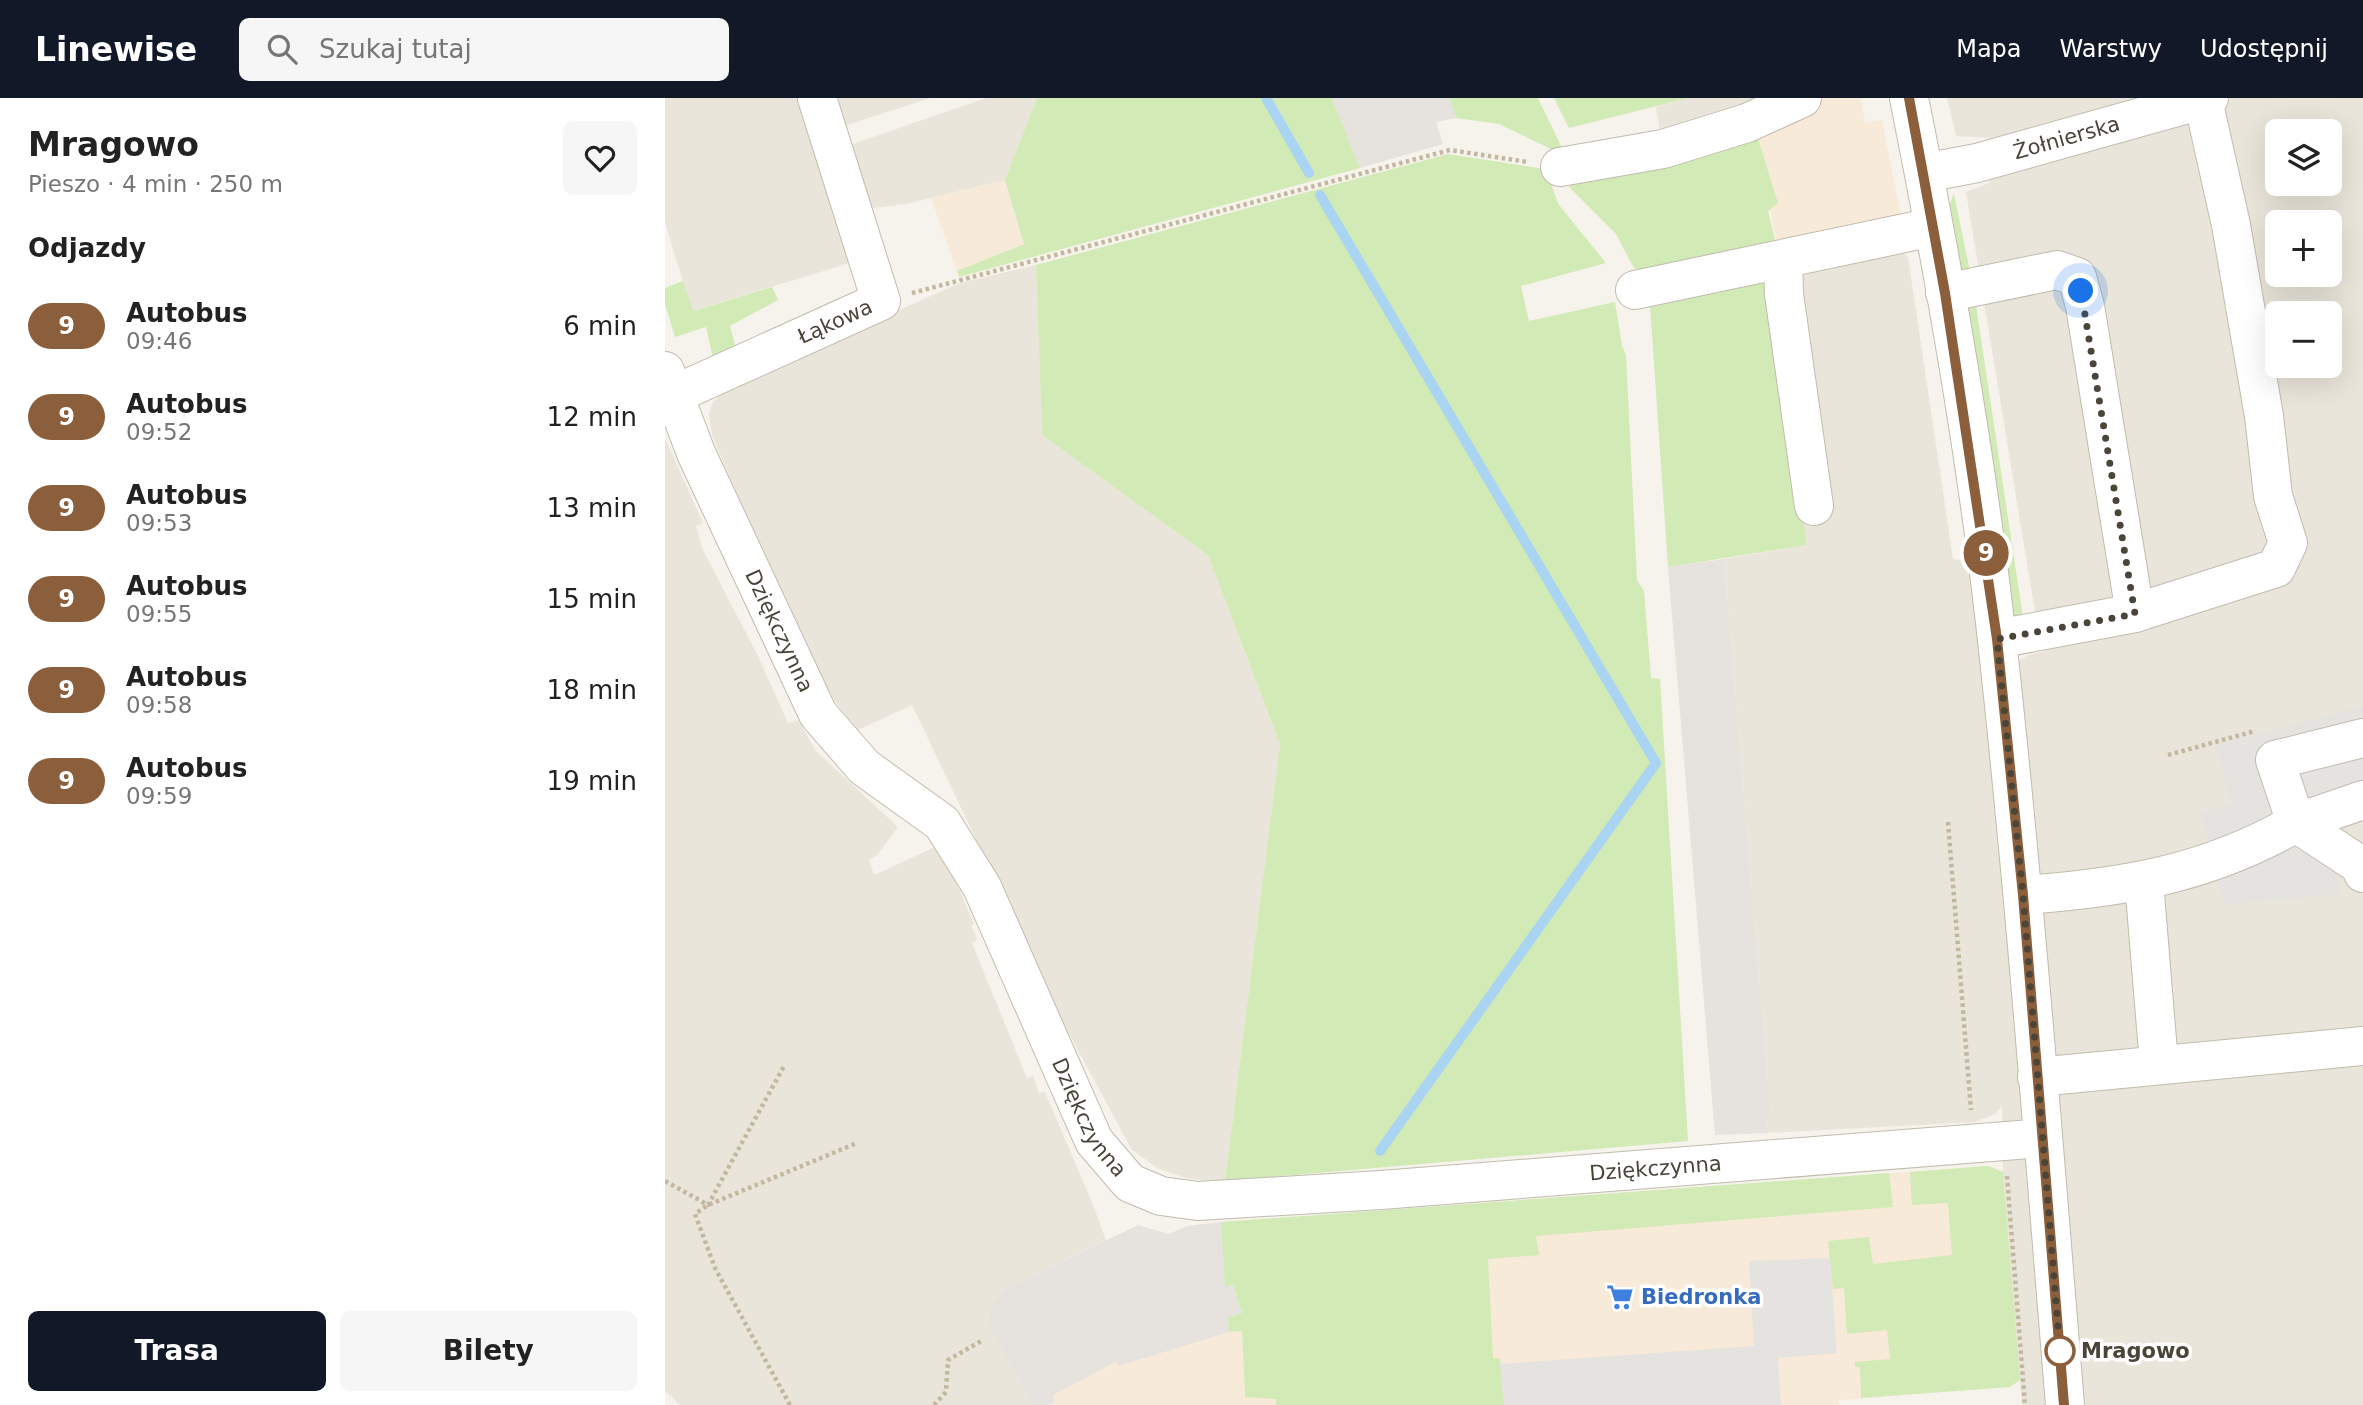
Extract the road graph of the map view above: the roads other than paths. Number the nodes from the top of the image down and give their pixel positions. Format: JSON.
{"nodes":[{"id":1,"x":817,"y":98,"type":"edge"},
{"id":2,"x":1803,"y":98,"type":"edge"},
{"id":3,"x":1909,"y":98,"type":"edge"},
{"id":4,"x":2206,"y":99,"type":"edge"},
{"id":5,"x":1743,"y":110,"type":"edge"},
{"id":6,"x":1560,"y":167,"type":"road end"},
{"id":7,"x":1924,"y":173,"type":"junction"},
{"id":8,"x":1933,"y":227,"type":"junction"},
{"id":9,"x":1783,"y":260,"type":"junction"},
{"id":10,"x":1635,"y":290,"type":"dead end"},
{"id":11,"x":1945,"y":293,"type":"junction"},
{"id":12,"x":669,"y":383,"type":"edge"},
{"id":13,"x":1814,"y":506,"type":"dead end"},
{"id":14,"x":2135,"y":614,"type":"junction"},
{"id":15,"x":1997,"y":639,"type":"junction"},
{"id":16,"x":2363,"y":738,"type":"edge"},
{"id":17,"x":2363,"y":800,"type":"edge"},
{"id":18,"x":2296,"y":823,"type":"junction"},
{"id":19,"x":2363,"y":873,"type":"edge"},
{"id":20,"x":2144,"y":882,"type":"junction"},
{"id":21,"x":2023,"y":895,"type":"junction"},
{"id":22,"x":2363,"y":1046,"type":"edge"},
{"id":23,"x":2159,"y":1064,"type":"junction"},
{"id":24,"x":2037,"y":1077,"type":"junction"},
{"id":25,"x":2043,"y":1138,"type":"junction"},
{"id":26,"x":2063,"y":1405,"type":"edge"}],
"edges":[{"from":1,"to":12,"type":"street","name":"Łąkowa"},
{"from":2,"to":5,"type":"street"},
{"from":3,"to":7,"type":"street"},
{"from":4,"to":7,"type":"street","name":"Żołnierska"},
{"from":4,"to":14,"type":"street"},
{"from":5,"to":6,"type":"street"},
{"from":7,"to":8,"type":"street"},
{"from":8,"to":9,"type":"street"},
{"from":8,"to":11,"type":"street"},
{"from":9,"to":10,"type":"street"},
{"from":9,"to":13,"type":"street"},
{"from":11,"to":14,"type":"street"},
{"from":11,"to":15,"type":"street"},
{"from":12,"to":25,"type":"street","name":"Dziękczynna"},
{"from":14,"to":15,"type":"street"},
{"from":15,"to":21,"type":"street"},
{"from":16,"to":18,"type":"street"},
{"from":17,"to":18,"type":"street"},
{"from":18,"to":19,"type":"street"},
{"from":18,"to":20,"type":"street"},
{"from":20,"to":21,"type":"street"},
{"from":20,"to":23,"type":"street"},
{"from":21,"to":24,"type":"street"},
{"from":22,"to":23,"type":"street"},
{"from":23,"to":24,"type":"street"},
{"from":24,"to":25,"type":"street"},
{"from":25,"to":26,"type":"street"}]}
